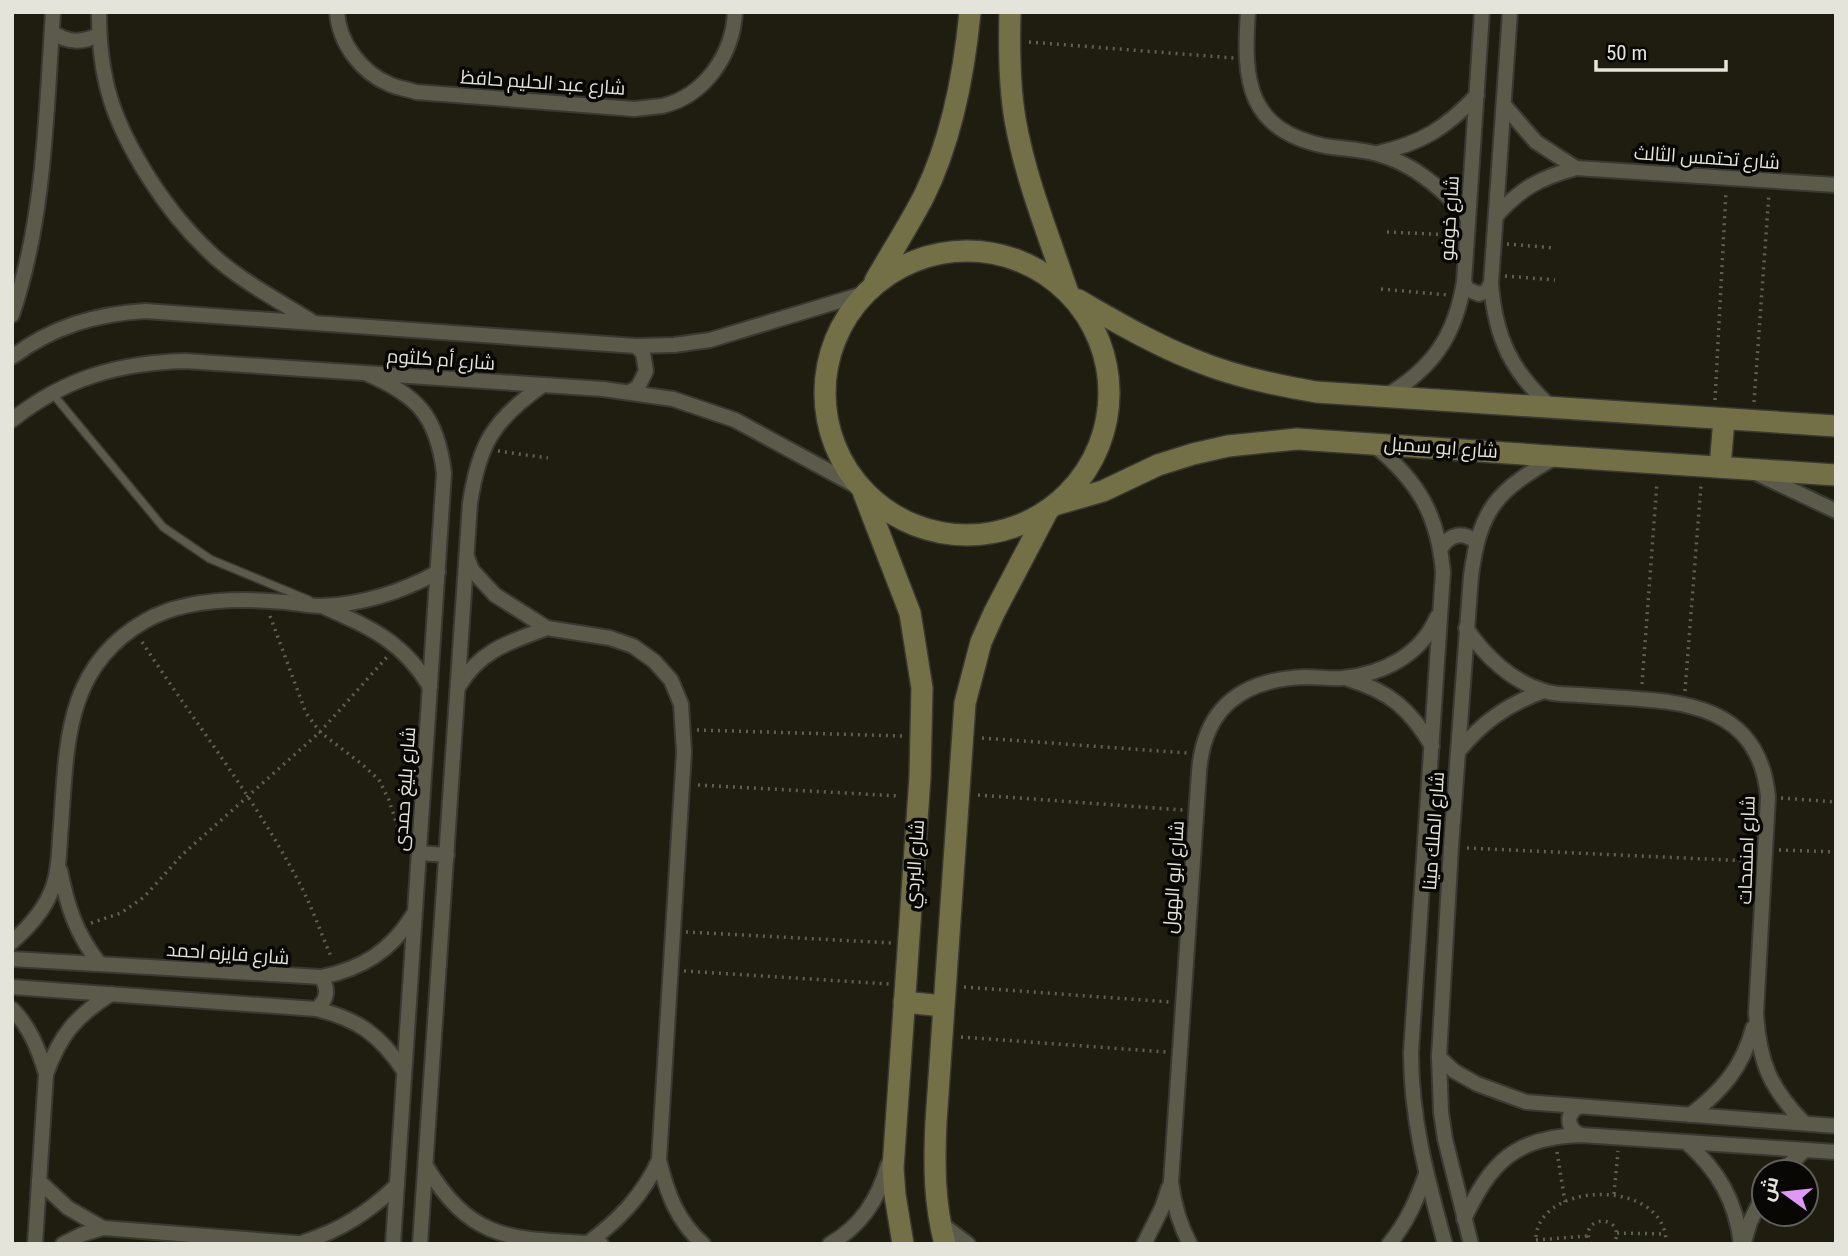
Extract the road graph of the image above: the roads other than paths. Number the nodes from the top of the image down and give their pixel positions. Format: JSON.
{"nodes":[{"id":1,"x":53,"y":12,"type":"edge"},
{"id":2,"x":99,"y":12,"type":"edge"},
{"id":3,"x":337,"y":12,"type":"edge"},
{"id":4,"x":735,"y":12,"type":"edge"},
{"id":5,"x":970,"y":12,"type":"edge"},
{"id":6,"x":1010,"y":12,"type":"edge"},
{"id":7,"x":1248,"y":12,"type":"edge"},
{"id":8,"x":1482,"y":12,"type":"edge"},
{"id":9,"x":1510,"y":12,"type":"edge"},
{"id":10,"x":52,"y":32,"type":"junction"},
{"id":11,"x":99,"y":35,"type":"junction"},
{"id":12,"x":1477,"y":95,"type":"junction"},
{"id":13,"x":1504,"y":105,"type":"junction"},
{"id":14,"x":1378,"y":153,"type":"junction"},
{"id":15,"x":1576,"y":168,"type":"junction"},
{"id":16,"x":1836,"y":185,"type":"edge"},
{"id":17,"x":1496,"y":216,"type":"junction"},
{"id":18,"x":1468,"y":218,"type":"junction"},
{"id":19,"x":1492,"y":279,"type":"junction"},
{"id":20,"x":1462,"y":289,"type":"junction"},
{"id":21,"x":869,"y":290,"type":"junction"},
{"id":22,"x":1071,"y":295,"type":"junction"},
{"id":23,"x":12,"y":315,"type":"edge"},
{"id":24,"x":312,"y":321,"type":"junction"},
{"id":25,"x":636,"y":346,"type":"junction"},
{"id":26,"x":12,"y":357,"type":"edge"},
{"id":27,"x":365,"y":373,"type":"junction"},
{"id":28,"x":543,"y":385,"type":"junction"},
{"id":29,"x":52,"y":392,"type":"junction"},
{"id":30,"x":629,"y":392,"type":"junction"},
{"id":31,"x":1385,"y":396,"type":"junction"},
{"id":32,"x":1550,"y":407,"type":"junction"},
{"id":33,"x":1719,"y":419,"type":"junction"},
{"id":34,"x":12,"y":420,"type":"edge"},
{"id":35,"x":1836,"y":426,"type":"edge"},
{"id":36,"x":1372,"y":443,"type":"junction"},
{"id":37,"x":1558,"y":456,"type":"junction"},
{"id":38,"x":1711,"y":467,"type":"junction"},
{"id":39,"x":1747,"y":469,"type":"junction"},
{"id":40,"x":1836,"y":475,"type":"edge"},
{"id":41,"x":862,"y":490,"type":"junction"},
{"id":42,"x":443,"y":503,"type":"junction"},
{"id":43,"x":470,"y":503,"type":"junction"},
{"id":44,"x":1052,"y":508,"type":"junction"},
{"id":45,"x":1836,"y":511,"type":"edge"},
{"id":46,"x":1476,"y":542,"type":"junction"},
{"id":47,"x":1441,"y":548,"type":"junction"},
{"id":48,"x":466,"y":556,"type":"junction"},
{"id":49,"x":438,"y":572,"type":"junction"},
{"id":50,"x":320,"y":606,"type":"junction"},
{"id":51,"x":1441,"y":609,"type":"junction"},
{"id":52,"x":547,"y":628,"type":"junction"},
{"id":53,"x":1466,"y":628,"type":"junction"},
{"id":54,"x":1343,"y":678,"type":"junction"},
{"id":55,"x":430,"y":687,"type":"junction"},
{"id":56,"x":458,"y":687,"type":"junction"},
{"id":57,"x":1544,"y":691,"type":"junction"},
{"id":58,"x":1432,"y":746,"type":"junction"},
{"id":59,"x":1458,"y":752,"type":"junction"},
{"id":60,"x":412,"y":851,"type":"junction"},
{"id":61,"x":447,"y":855,"type":"junction"},
{"id":62,"x":58,"y":861,"type":"junction"},
{"id":63,"x":415,"y":911,"type":"junction"},
{"id":64,"x":12,"y":942,"type":"edge"},
{"id":65,"x":12,"y":959,"type":"edge"},
{"id":66,"x":100,"y":964,"type":"junction"},
{"id":67,"x":321,"y":977,"type":"junction"},
{"id":68,"x":12,"y":987,"type":"edge"},
{"id":69,"x":905,"y":994,"type":"junction"},
{"id":70,"x":111,"y":995,"type":"junction"},
{"id":71,"x":944,"y":996,"type":"junction"},
{"id":72,"x":12,"y":1009,"type":"edge"},
{"id":73,"x":316,"y":1009,"type":"junction"},
{"id":74,"x":1756,"y":1013,"type":"junction"},
{"id":75,"x":1439,"y":1057,"type":"junction"},
{"id":76,"x":404,"y":1071,"type":"junction"},
{"id":77,"x":46,"y":1074,"type":"junction"},
{"id":78,"x":1578,"y":1107,"type":"junction"},
{"id":79,"x":1690,"y":1115,"type":"junction"},
{"id":80,"x":1804,"y":1123,"type":"junction"},
{"id":81,"x":1836,"y":1126,"type":"edge"},
{"id":82,"x":1581,"y":1135,"type":"junction"},
{"id":83,"x":894,"y":1140,"type":"junction"},
{"id":84,"x":1686,"y":1142,"type":"junction"},
{"id":85,"x":1805,"y":1150,"type":"junction"},
{"id":86,"x":1836,"y":1153,"type":"edge"},
{"id":87,"x":1796,"y":1158,"type":"edge"},
{"id":88,"x":659,"y":1160,"type":"junction"},
{"id":89,"x":426,"y":1165,"type":"junction"},
{"id":90,"x":1426,"y":1174,"type":"junction"},
{"id":91,"x":39,"y":1181,"type":"junction"},
{"id":92,"x":1171,"y":1182,"type":"junction"},
{"id":93,"x":397,"y":1185,"type":"junction"},
{"id":94,"x":1464,"y":1219,"type":"junction"},
{"id":95,"x":1750,"y":1220,"type":"edge"},
{"id":96,"x":939,"y":1222,"type":"junction"},
{"id":97,"x":103,"y":1228,"type":"junction"},
{"id":98,"x":547,"y":1242,"type":"edge"},
{"id":99,"x":307,"y":1243,"type":"edge"},
{"id":100,"x":595,"y":1243,"type":"edge"},
{"id":101,"x":35,"y":1244,"type":"edge"},
{"id":102,"x":63,"y":1244,"type":"edge"},
{"id":103,"x":393,"y":1244,"type":"edge"},
{"id":104,"x":420,"y":1244,"type":"edge"},
{"id":105,"x":703,"y":1244,"type":"edge"},
{"id":106,"x":830,"y":1244,"type":"edge"},
{"id":107,"x":903,"y":1244,"type":"edge"},
{"id":108,"x":945,"y":1244,"type":"edge"},
{"id":109,"x":968,"y":1244,"type":"edge"},
{"id":110,"x":1144,"y":1244,"type":"edge"},
{"id":111,"x":1190,"y":1244,"type":"edge"},
{"id":112,"x":1389,"y":1244,"type":"edge"},
{"id":113,"x":1445,"y":1244,"type":"edge"},
{"id":114,"x":1471,"y":1244,"type":"edge"},
{"id":115,"x":1742,"y":1244,"type":"edge"}],
"edges":[{"from":1,"to":10,"type":"street"},
{"from":2,"to":11,"type":"street"},
{"from":3,"to":4,"type":"street","name":"شارع عبد الحليم حافظ"},
{"from":5,"to":21,"type":"street"},
{"from":6,"to":22,"type":"street"},
{"from":7,"to":14,"type":"street"},
{"from":8,"to":12,"type":"street","name":"شارع خوفو"},
{"from":9,"to":13,"type":"street"},
{"from":10,"to":11,"type":"street"},
{"from":10,"to":23,"type":"street"},
{"from":11,"to":24,"type":"street"},
{"from":12,"to":14,"type":"street"},
{"from":12,"to":18,"type":"street","name":"شارع خوفو"},
{"from":13,"to":15,"type":"street","name":"شارع تحتمس الثالث"},
{"from":13,"to":17,"type":"street"},
{"from":14,"to":18,"type":"street"},
{"from":15,"to":16,"type":"street","name":"شارع تحتمس الثالث"},
{"from":15,"to":17,"type":"street","name":"شارع تحتمس الثالث"},
{"from":17,"to":19,"type":"street"},
{"from":18,"to":20,"type":"street","name":"شارع خوفو"},
{"from":19,"to":20,"type":"street"},
{"from":19,"to":32,"type":"street"},
{"from":20,"to":31,"type":"street","name":"شارع خوفو"},
{"from":21,"to":22,"type":"street"},
{"from":21,"to":25,"type":"street","name":"شارع أم كلثوم"},
{"from":21,"to":41,"type":"street"},
{"from":22,"to":31,"type":"street"},
{"from":22,"to":44,"type":"street"},
{"from":24,"to":25,"type":"street","name":"شارع أم كلثوم"},
{"from":24,"to":26,"type":"street","name":"شارع أم كلثوم"},
{"from":25,"to":30,"type":"street"},
{"from":27,"to":28,"type":"street","name":"شارع أم كلثوم"},
{"from":27,"to":29,"type":"street","name":"شارع أم كلثوم"},
{"from":27,"to":42,"type":"street","name":"شارع بليغ حمدى"},
{"from":28,"to":30,"type":"street","name":"شارع أم كلثوم"},
{"from":28,"to":43,"type":"street"},
{"from":29,"to":34,"type":"street","name":"شارع أم كلثوم"},
{"from":29,"to":50,"type":"lane"},
{"from":30,"to":41,"type":"street","name":"شارع أم كلثوم"},
{"from":31,"to":32,"type":"street"},
{"from":32,"to":33,"type":"street"},
{"from":33,"to":35,"type":"street"},
{"from":33,"to":38,"type":"street"},
{"from":36,"to":37,"type":"street","name":"شارع ابو سمبل"},
{"from":36,"to":44,"type":"street","name":"شارع ابو سمبل"},
{"from":36,"to":47,"type":"street","name":"شارع الملك مينا"},
{"from":37,"to":38,"type":"street","name":"شارع ابو سمبل"},
{"from":37,"to":46,"type":"street","name":"شارع الملك مينا"},
{"from":38,"to":39,"type":"street","name":"شارع ابو سمبل"},
{"from":39,"to":40,"type":"street","name":"شارع ابو سمبل"},
{"from":39,"to":45,"type":"street"},
{"from":41,"to":44,"type":"street"},
{"from":41,"to":69,"type":"street","name":"شارع البردي"},
{"from":42,"to":43,"type":"street"},
{"from":42,"to":49,"type":"street","name":"شارع بليغ حمدى"},
{"from":43,"to":48,"type":"street"},
{"from":44,"to":71,"type":"street","name":"شارع البردي"},
{"from":46,"to":47,"type":"street"},
{"from":46,"to":53,"type":"street","name":"شارع الملك مينا"},
{"from":47,"to":51,"type":"street","name":"شارع الملك مينا"},
{"from":48,"to":52,"type":"street"},
{"from":48,"to":56,"type":"street"},
{"from":49,"to":50,"type":"street"},
{"from":49,"to":55,"type":"street","name":"شارع بليغ حمدى"},
{"from":50,"to":55,"type":"street"},
{"from":50,"to":62,"type":"street"},
{"from":51,"to":54,"type":"street","name":"شارع ابو الهول"},
{"from":51,"to":58,"type":"street","name":"شارع الملك مينا"},
{"from":52,"to":56,"type":"street"},
{"from":52,"to":88,"type":"street"},
{"from":53,"to":57,"type":"street","name":"شارع امنمحات"},
{"from":53,"to":59,"type":"street","name":"شارع الملك مينا"},
{"from":54,"to":58,"type":"street","name":"شارع ابو الهول"},
{"from":54,"to":92,"type":"street","name":"شارع ابو الهول"},
{"from":55,"to":60,"type":"street","name":"شارع بليغ حمدى"},
{"from":56,"to":61,"type":"street"},
{"from":57,"to":59,"type":"street","name":"شارع امنمحات"},
{"from":57,"to":74,"type":"street","name":"شارع امنمحات"},
{"from":58,"to":90,"type":"street","name":"شارع الملك مينا"},
{"from":59,"to":75,"type":"street","name":"شارع الملك مينا"},
{"from":60,"to":61,"type":"street"},
{"from":60,"to":63,"type":"street","name":"شارع بليغ حمدى"},
{"from":61,"to":89,"type":"street"},
{"from":62,"to":64,"type":"street"},
{"from":62,"to":66,"type":"street"},
{"from":63,"to":67,"type":"street","name":"شارع فايزه احمد"},
{"from":63,"to":76,"type":"street","name":"شارع بليغ حمدى"},
{"from":65,"to":66,"type":"street","name":"شارع فايزه احمد"},
{"from":66,"to":67,"type":"street","name":"شارع فايزه احمد"},
{"from":67,"to":73,"type":"street"},
{"from":68,"to":70,"type":"street"},
{"from":69,"to":71,"type":"street"},
{"from":69,"to":83,"type":"street","name":"شارع البردي"},
{"from":70,"to":73,"type":"street"},
{"from":70,"to":77,"type":"street"},
{"from":71,"to":96,"type":"street","name":"شارع البردي"},
{"from":72,"to":77,"type":"street"},
{"from":73,"to":76,"type":"street"},
{"from":74,"to":79,"type":"street","name":"شارع امنمحات"},
{"from":74,"to":80,"type":"street","name":"شارع امنمحات"},
{"from":75,"to":78,"type":"street"},
{"from":75,"to":94,"type":"street","name":"شارع الملك مينا"},
{"from":76,"to":93,"type":"street","name":"شارع بليغ حمدى"},
{"from":77,"to":91,"type":"street"},
{"from":78,"to":79,"type":"street"},
{"from":78,"to":82,"type":"street"},
{"from":79,"to":80,"type":"street"},
{"from":80,"to":81,"type":"street"},
{"from":82,"to":84,"type":"street"},
{"from":82,"to":94,"type":"street"},
{"from":83,"to":106,"type":"street"},
{"from":83,"to":107,"type":"street","name":"شارع البردي"},
{"from":84,"to":85,"type":"street"},
{"from":84,"to":115,"type":"street"},
{"from":85,"to":86,"type":"street"},
{"from":85,"to":87,"type":"street"},
{"from":88,"to":100,"type":"street"},
{"from":88,"to":105,"type":"street"},
{"from":89,"to":98,"type":"street"},
{"from":89,"to":104,"type":"street"},
{"from":90,"to":112,"type":"street"},
{"from":90,"to":113,"type":"street","name":"شارع الملك مينا"},
{"from":91,"to":97,"type":"street"},
{"from":91,"to":101,"type":"street"},
{"from":92,"to":110,"type":"street","name":"شارع ابو الهول"},
{"from":92,"to":111,"type":"street","name":"شارع ابو الهول"},
{"from":93,"to":99,"type":"street"},
{"from":93,"to":103,"type":"street","name":"شارع بليغ حمدى"},
{"from":94,"to":114,"type":"street","name":"شارع الملك مينا"},
{"from":95,"to":115,"type":"street"},
{"from":96,"to":108,"type":"street","name":"شارع البردي"},
{"from":96,"to":109,"type":"street"},
{"from":97,"to":99,"type":"street"},
{"from":97,"to":102,"type":"street"},
{"from":98,"to":100,"type":"street"}]}
